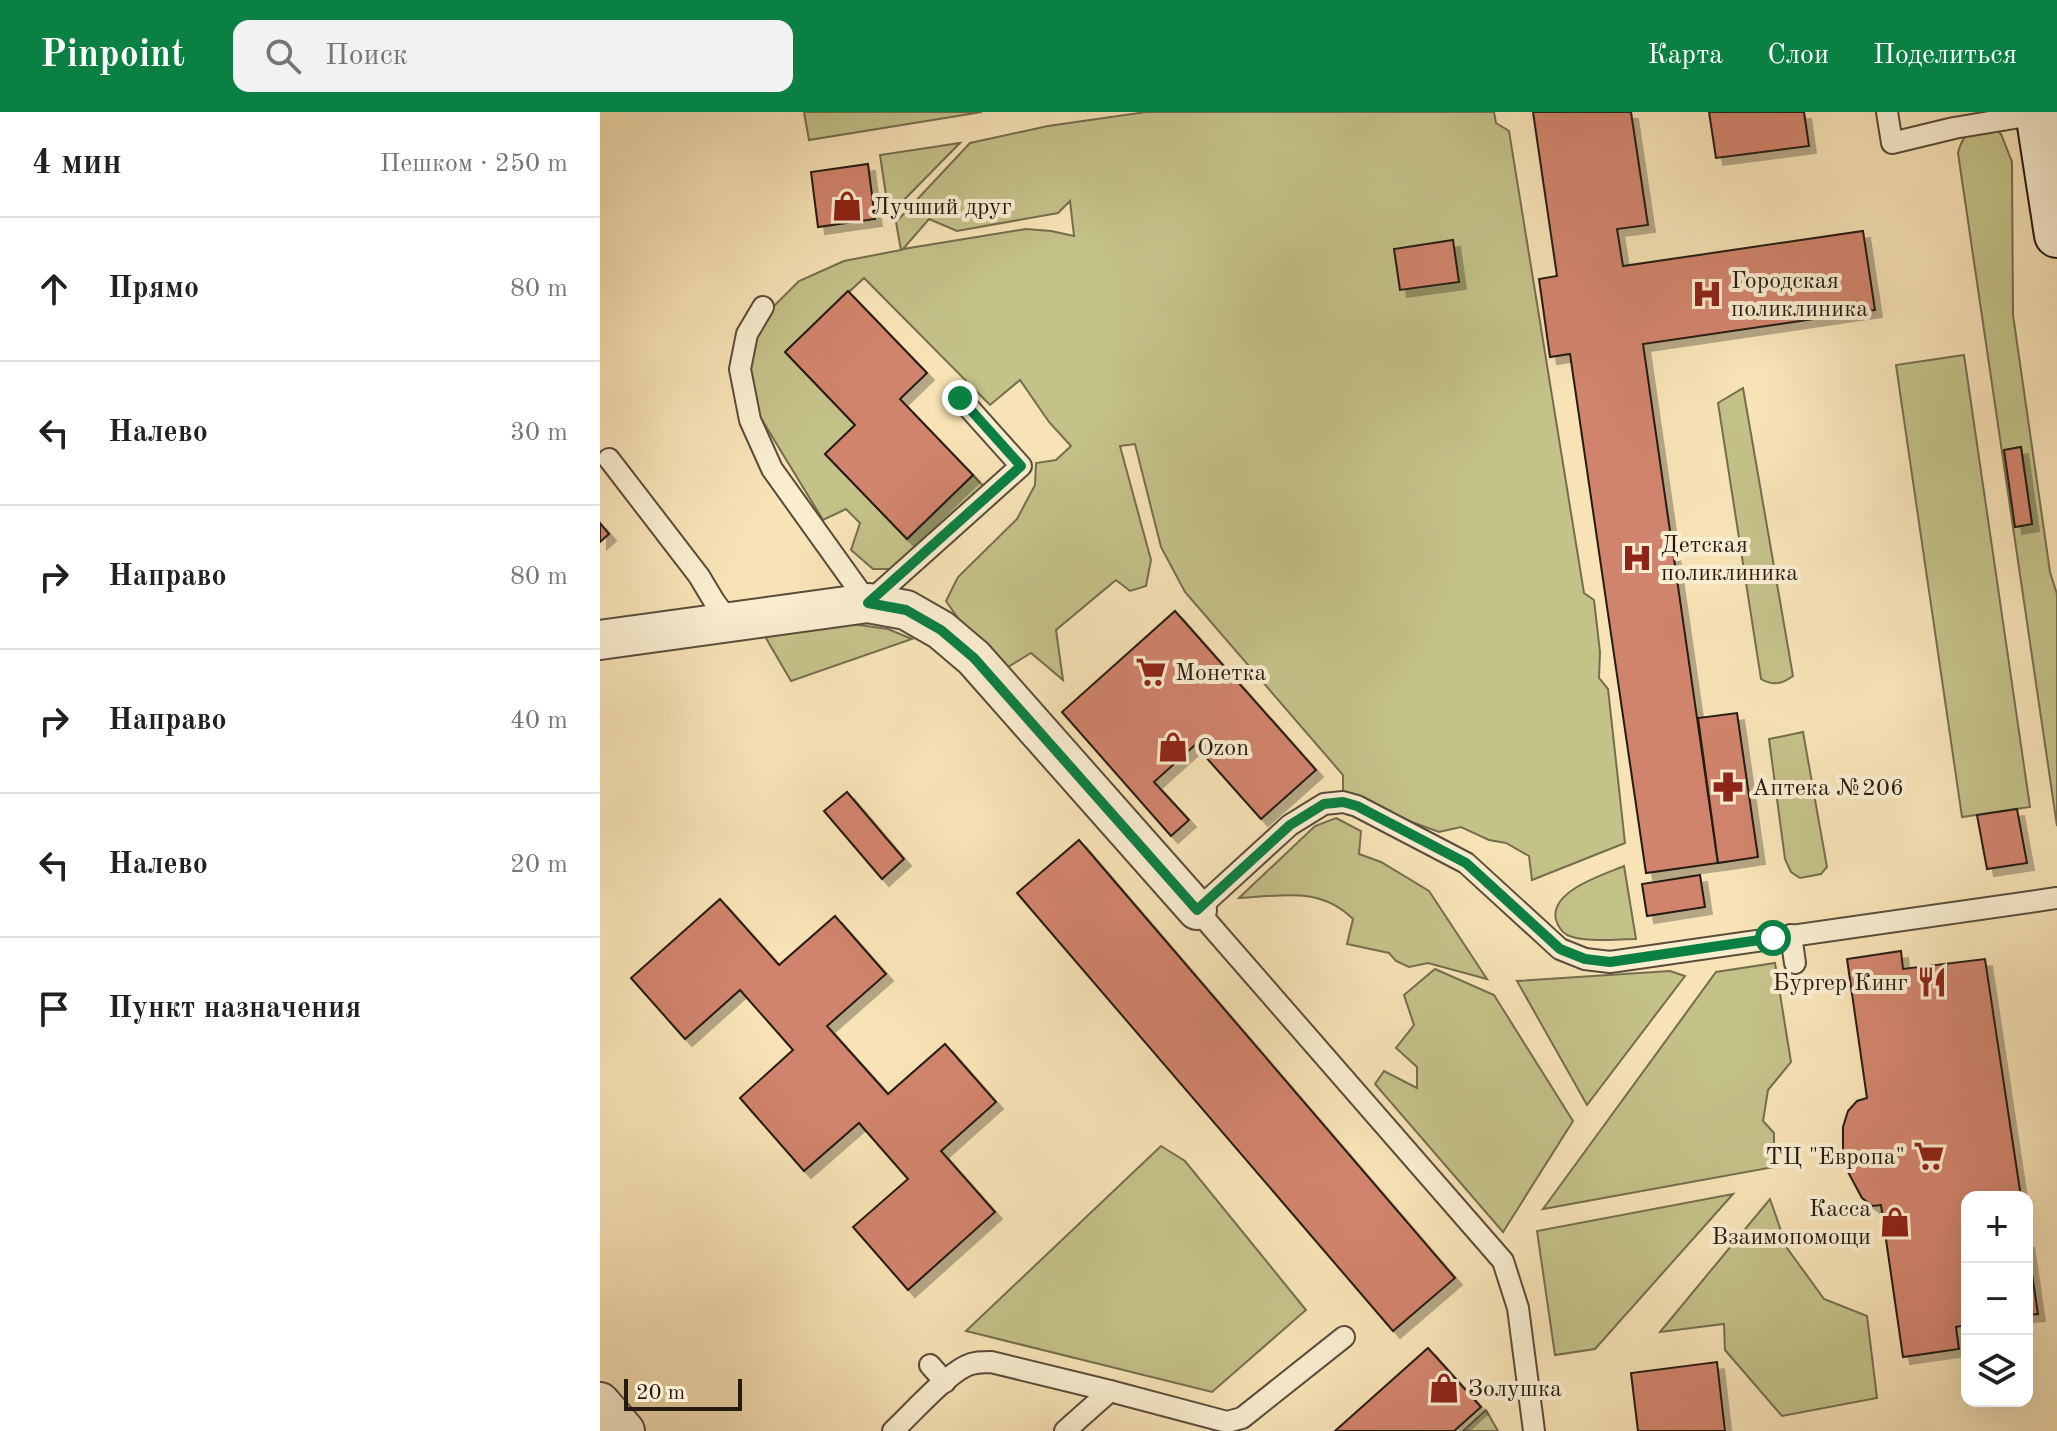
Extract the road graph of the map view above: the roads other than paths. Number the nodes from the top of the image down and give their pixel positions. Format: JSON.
{"nodes":[{"id":1,"x":1887,"y":112,"type":"edge"},
{"id":2,"x":2038,"y":113,"type":"edge"},
{"id":3,"x":2057,"y":235,"type":"edge"},
{"id":4,"x":763,"y":307,"type":"dead end"},
{"id":5,"x":960,"y":398,"type":"dead end"},
{"id":6,"x":609,"y":459,"type":"dead end"},
{"id":7,"x":868,"y":603,"type":"junction"},
{"id":8,"x":730,"y":623,"type":"junction"},
{"id":9,"x":600,"y":640,"type":"edge"},
{"id":10,"x":2057,"y":898,"type":"edge"},
{"id":11,"x":1197,"y":910,"type":"junction"},
{"id":12,"x":1791,"y":935,"type":"junction"},
{"id":13,"x":1795,"y":963,"type":"dead end"},
{"id":14,"x":1344,"y":1337,"type":"dead end"},
{"id":15,"x":930,"y":1365,"type":"dead end"},
{"id":16,"x":945,"y":1382,"type":"junction"},
{"id":17,"x":1110,"y":1391,"type":"junction"},
{"id":18,"x":600,"y":1402,"type":"edge"},
{"id":19,"x":625,"y":1431,"type":"edge"},
{"id":20,"x":893,"y":1431,"type":"edge"},
{"id":21,"x":1065,"y":1431,"type":"edge"},
{"id":22,"x":1534,"y":1431,"type":"edge"}],
"edges":[{"from":1,"to":2,"type":"lane"},
{"from":2,"to":3,"type":"main road"},
{"from":4,"to":7,"type":"lane"},
{"from":5,"to":7,"type":"lane"},
{"from":6,"to":8,"type":"lane"},
{"from":7,"to":8,"type":"street"},
{"from":7,"to":11,"type":"street"},
{"from":8,"to":9,"type":"street"},
{"from":10,"to":12,"type":"lane"},
{"from":11,"to":12,"type":"lane"},
{"from":11,"to":22,"type":"lane"},
{"from":12,"to":13,"type":"lane"},
{"from":14,"to":17,"type":"lane"},
{"from":15,"to":16,"type":"lane"},
{"from":16,"to":17,"type":"lane"},
{"from":16,"to":20,"type":"lane"},
{"from":17,"to":21,"type":"lane"},
{"from":18,"to":19,"type":"street"}]}
